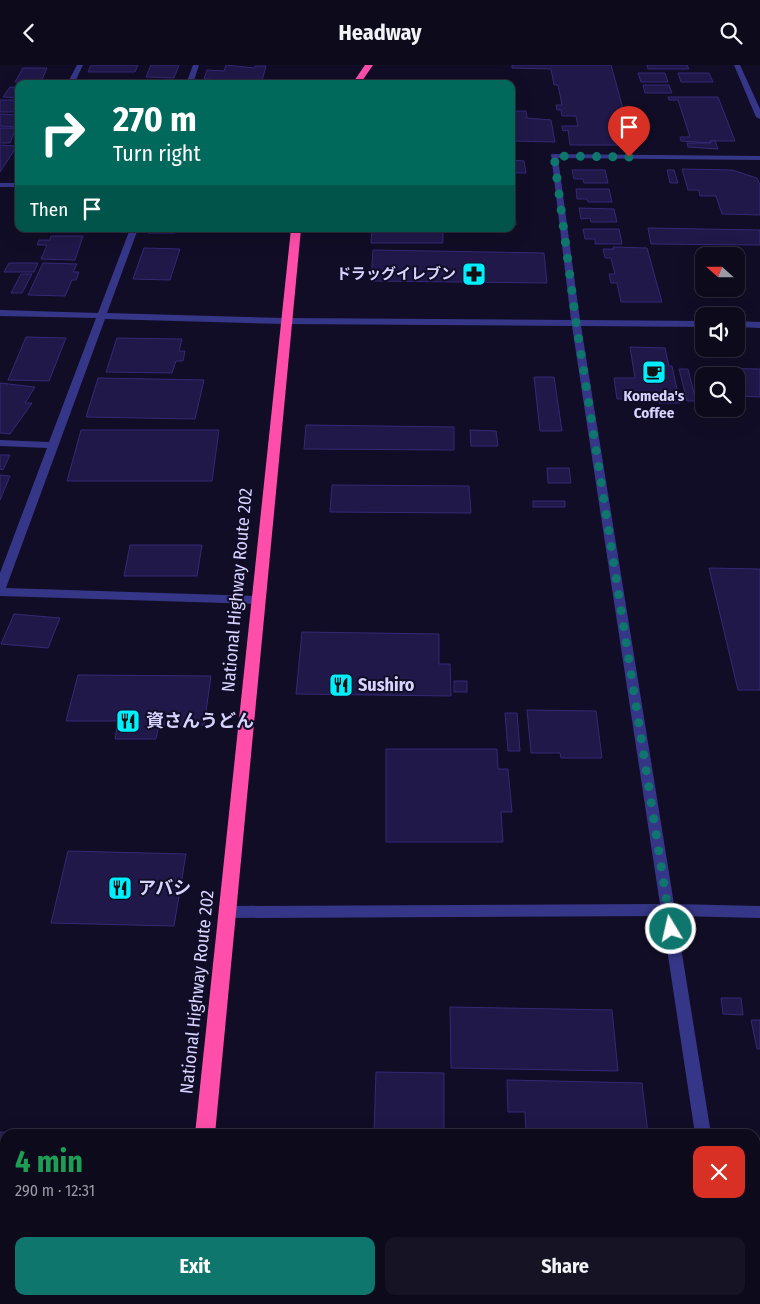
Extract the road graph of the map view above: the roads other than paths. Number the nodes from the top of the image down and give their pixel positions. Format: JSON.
{"nodes":[{"id":1,"x":80,"y":65,"type":"edge"},
{"id":2,"x":196,"y":65,"type":"edge"},
{"id":3,"x":369,"y":65,"type":"edge"},
{"id":4,"x":737,"y":65,"type":"edge"},
{"id":5,"x":72,"y":80,"type":"edge"},
{"id":6,"x":190,"y":80,"type":"edge"},
{"id":7,"x":359,"y":80,"type":"edge"},
{"id":8,"x":760,"y":117,"type":"edge"},
{"id":9,"x":760,"y":158,"type":"edge"},
{"id":10,"x":15,"y":184,"type":"edge"},
{"id":11,"x":0,"y":185,"type":"edge"},
{"id":12,"x":133,"y":232,"type":"edge"},
{"id":13,"x":296,"y":232,"type":"edge"},
{"id":14,"x":0,"y":313,"type":"edge"},
{"id":15,"x":100,"y":316,"type":"junction"},
{"id":16,"x":285,"y":321,"type":"junction"},
{"id":17,"x":576,"y":322,"type":"junction"},
{"id":18,"x":695,"y":324,"type":"edge"},
{"id":19,"x":745,"y":325,"type":"edge"},
{"id":20,"x":760,"y":325,"type":"edge"},
{"id":21,"x":0,"y":443,"type":"edge"},
{"id":22,"x":54,"y":445,"type":"junction"},
{"id":23,"x":0,"y":590,"type":"edge"},
{"id":24,"x":258,"y":600,"type":"junction"},
{"id":25,"x":668,"y":910,"type":"junction"},
{"id":26,"x":228,"y":912,"type":"junction"},
{"id":27,"x":760,"y":912,"type":"edge"},
{"id":28,"x":206,"y":1129,"type":"edge"},
{"id":29,"x":702,"y":1129,"type":"edge"}],
"edges":[{"from":1,"to":5,"type":"street"},
{"from":2,"to":6,"type":"street"},
{"from":3,"to":7,"type":"highway"},
{"from":4,"to":8,"type":"street"},
{"from":9,"to":17,"type":"street"},
{"from":10,"to":11,"type":"street"},
{"from":12,"to":15,"type":"street"},
{"from":13,"to":16,"type":"highway","name":"National Highway Route 202"},
{"from":14,"to":15,"type":"street"},
{"from":15,"to":16,"type":"street"},
{"from":15,"to":22,"type":"street"},
{"from":16,"to":17,"type":"street"},
{"from":16,"to":24,"type":"highway","name":"National Highway Route 202"},
{"from":17,"to":18,"type":"street"},
{"from":17,"to":25,"type":"street"},
{"from":19,"to":20,"type":"street"},
{"from":21,"to":22,"type":"street"},
{"from":22,"to":23,"type":"street"},
{"from":23,"to":24,"type":"street"},
{"from":24,"to":26,"type":"highway","name":"National Highway Route 202"},
{"from":25,"to":26,"type":"street"},
{"from":25,"to":27,"type":"street"},
{"from":25,"to":29,"type":"street"},
{"from":26,"to":28,"type":"highway","name":"National Highway Route 202"}]}
